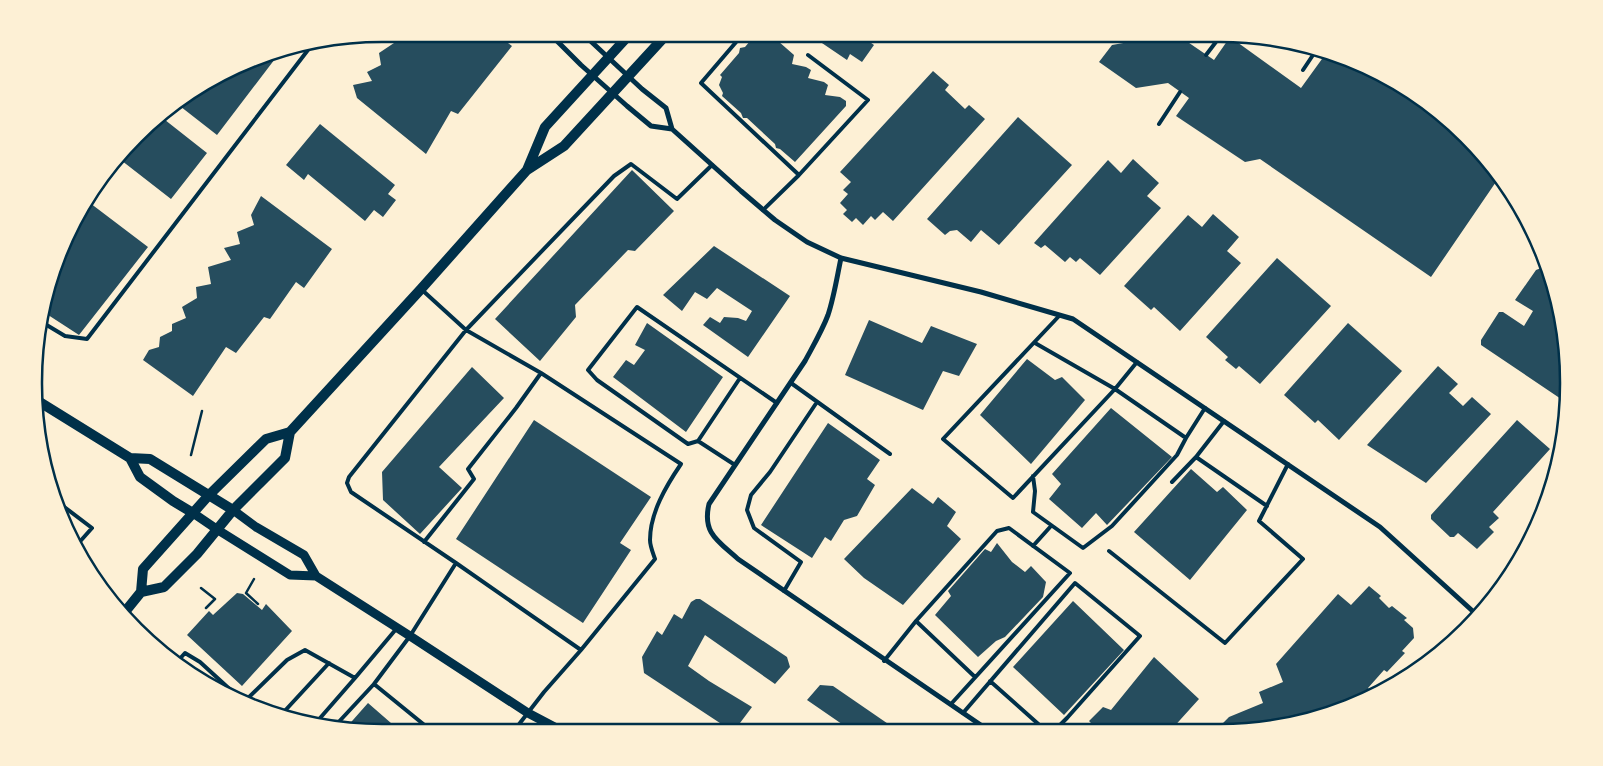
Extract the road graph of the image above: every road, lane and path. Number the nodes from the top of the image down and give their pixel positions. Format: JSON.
{"nodes":[{"id":1,"x":558,"y":42,"type":"edge"},
{"id":2,"x":591,"y":42,"type":"edge"},
{"id":3,"x":623,"y":42,"type":"edge"},
{"id":4,"x":660,"y":42,"type":"edge"},
{"id":5,"x":737,"y":42,"type":"edge"},
{"id":6,"x":1216,"y":42,"type":"edge"},
{"id":7,"x":307,"y":51,"type":"edge"},
{"id":8,"x":808,"y":55,"type":"dead end"},
{"id":9,"x":1206,"y":55,"type":"dead end"},
{"id":10,"x":1313,"y":56,"type":"edge"},
{"id":11,"x":608,"y":58,"type":"junction"},
{"id":12,"x":1303,"y":70,"type":"dead end"},
{"id":13,"x":593,"y":75,"type":"junction"},
{"id":14,"x":628,"y":76,"type":"junction"},
{"id":15,"x":1180,"y":92,"type":"dead end"},
{"id":16,"x":612,"y":93,"type":"junction"},
{"id":17,"x":1159,"y":124,"type":"dead end"},
{"id":18,"x":672,"y":129,"type":"junction"},
{"id":19,"x":712,"y":165,"type":"junction"},
{"id":20,"x":527,"y":170,"type":"junction"},
{"id":21,"x":799,"y":175,"type":"junction"},
{"id":22,"x":764,"y":210,"type":"junction"},
{"id":23,"x":841,"y":258,"type":"junction"},
{"id":24,"x":421,"y":290,"type":"junction"},
{"id":25,"x":1060,"y":315,"type":"junction"},
{"id":26,"x":47,"y":325,"type":"edge"},
{"id":27,"x":466,"y":330,"type":"junction"},
{"id":28,"x":1035,"y":343,"type":"junction"},
{"id":29,"x":1137,"y":362,"type":"junction"},
{"id":30,"x":541,"y":373,"type":"junction"},
{"id":31,"x":740,"y":378,"type":"junction"},
{"id":32,"x":791,"y":383,"type":"junction"},
{"id":33,"x":1114,"y":389,"type":"junction"},
{"id":34,"x":817,"y":402,"type":"junction"},
{"id":35,"x":777,"y":403,"type":"junction"},
{"id":36,"x":1205,"y":408,"type":"junction"},
{"id":37,"x":43,"y":409,"type":"edge"},
{"id":38,"x":202,"y":411,"type":"dead end"},
{"id":39,"x":1224,"y":421,"type":"junction"},
{"id":40,"x":290,"y":432,"type":"junction"},
{"id":41,"x":1186,"y":438,"type":"junction"},
{"id":42,"x":698,"y":441,"type":"junction"},
{"id":43,"x":890,"y":454,"type":"dead end"},
{"id":44,"x":191,"y":455,"type":"dead end"},
{"id":45,"x":1196,"y":456,"type":"junction"},
{"id":46,"x":130,"y":458,"type":"junction"},
{"id":47,"x":1288,"y":464,"type":"junction"},
{"id":48,"x":735,"y":465,"type":"junction"},
{"id":49,"x":1034,"y":476,"type":"junction"},
{"id":50,"x":1172,"y":482,"type":"dead end"},
{"id":51,"x":209,"y":495,"type":"junction"},
{"id":52,"x":1267,"y":506,"type":"junction"},
{"id":53,"x":67,"y":509,"type":"edge"},
{"id":54,"x":233,"y":510,"type":"junction"},
{"id":55,"x":193,"y":512,"type":"junction"},
{"id":56,"x":1052,"y":526,"type":"junction"},
{"id":57,"x":218,"y":530,"type":"junction"},
{"id":58,"x":81,"y":540,"type":"edge"},
{"id":59,"x":424,"y":542,"type":"junction"},
{"id":60,"x":1033,"y":546,"type":"junction"},
{"id":61,"x":1109,"y":552,"type":"dead end"},
{"id":62,"x":456,"y":563,"type":"junction"},
{"id":63,"x":316,"y":576,"type":"junction"},
{"id":64,"x":254,"y":579,"type":"dead end"},
{"id":65,"x":201,"y":588,"type":"dead end"},
{"id":66,"x":784,"y":591,"type":"junction"},
{"id":67,"x":141,"y":592,"type":"junction"},
{"id":68,"x":258,"y":604,"type":"dead end"},
{"id":69,"x":206,"y":608,"type":"dead end"},
{"id":70,"x":128,"y":609,"type":"edge"},
{"id":71,"x":1472,"y":612,"type":"edge"},
{"id":72,"x":916,"y":621,"type":"junction"},
{"id":73,"x":398,"y":628,"type":"junction"},
{"id":74,"x":410,"y":636,"type":"junction"},
{"id":75,"x":581,"y":650,"type":"junction"},
{"id":76,"x":182,"y":657,"type":"edge"},
{"id":77,"x":884,"y":660,"type":"junction"},
{"id":78,"x":329,"y":663,"type":"junction"},
{"id":79,"x":975,"y":677,"type":"junction"},
{"id":80,"x":355,"y":678,"type":"junction"},
{"id":81,"x":990,"y":681,"type":"junction"},
{"id":82,"x":224,"y":684,"type":"edge"},
{"id":83,"x":374,"y":684,"type":"junction"},
{"id":84,"x":251,"y":697,"type":"edge"},
{"id":85,"x":951,"y":704,"type":"junction"},
{"id":86,"x":286,"y":709,"type":"edge"},
{"id":87,"x":528,"y":713,"type":"junction"},
{"id":88,"x":963,"y":713,"type":"junction"},
{"id":89,"x":320,"y":718,"type":"edge"},
{"id":90,"x":340,"y":721,"type":"edge"},
{"id":91,"x":423,"y":724,"type":"edge"},
{"id":92,"x":519,"y":724,"type":"edge"},
{"id":93,"x":549,"y":724,"type":"edge"},
{"id":94,"x":979,"y":724,"type":"edge"},
{"id":95,"x":1038,"y":724,"type":"edge"},
{"id":96,"x":1060,"y":724,"type":"edge"}],
"edges":[{"from":1,"to":13,"type":"street"},
{"from":2,"to":11,"type":"street"},
{"from":3,"to":11,"type":"main road"},
{"from":4,"to":14,"type":"main road"},
{"from":5,"to":21,"type":"lane"},
{"from":6,"to":9,"type":"lane"},
{"from":7,"to":26,"type":"lane"},
{"from":8,"to":21,"type":"lane"},
{"from":10,"to":12,"type":"lane"},
{"from":11,"to":13,"type":"main road"},
{"from":11,"to":14,"type":"street"},
{"from":13,"to":16,"type":"street"},
{"from":13,"to":20,"type":"main road"},
{"from":14,"to":16,"type":"main road"},
{"from":14,"to":18,"type":"street"},
{"from":15,"to":17,"type":"lane"},
{"from":16,"to":18,"type":"street"},
{"from":16,"to":20,"type":"main road"},
{"from":18,"to":19,"type":"street"},
{"from":19,"to":22,"type":"street"},
{"from":19,"to":27,"type":"lane"},
{"from":20,"to":24,"type":"main road"},
{"from":21,"to":22,"type":"lane"},
{"from":22,"to":23,"type":"street"},
{"from":23,"to":25,"type":"street"},
{"from":23,"to":32,"type":"street"},
{"from":24,"to":27,"type":"lane"},
{"from":24,"to":40,"type":"main road"},
{"from":25,"to":28,"type":"lane"},
{"from":25,"to":29,"type":"street"},
{"from":27,"to":30,"type":"lane"},
{"from":27,"to":59,"type":"lane"},
{"from":28,"to":33,"type":"lane"},
{"from":28,"to":49,"type":"lane"},
{"from":29,"to":33,"type":"lane"},
{"from":29,"to":36,"type":"street"},
{"from":30,"to":59,"type":"lane"},
{"from":30,"to":75,"type":"lane"},
{"from":31,"to":35,"type":"lane"},
{"from":31,"to":42,"type":"lane"},
{"from":31,"to":42,"type":"lane"},
{"from":32,"to":34,"type":"lane"},
{"from":32,"to":35,"type":"street"},
{"from":33,"to":41,"type":"lane"},
{"from":33,"to":49,"type":"lane"},
{"from":34,"to":43,"type":"lane"},
{"from":34,"to":66,"type":"lane"},
{"from":35,"to":48,"type":"street"},
{"from":36,"to":39,"type":"street"},
{"from":36,"to":41,"type":"lane"},
{"from":37,"to":46,"type":"main road"},
{"from":38,"to":44,"type":"path"},
{"from":39,"to":45,"type":"lane"},
{"from":39,"to":47,"type":"street"},
{"from":40,"to":51,"type":"main road"},
{"from":40,"to":54,"type":"main road"},
{"from":41,"to":56,"type":"lane"},
{"from":42,"to":48,"type":"lane"},
{"from":45,"to":50,"type":"lane"},
{"from":45,"to":52,"type":"lane"},
{"from":46,"to":51,"type":"main road"},
{"from":46,"to":55,"type":"main road"},
{"from":47,"to":52,"type":"lane"},
{"from":47,"to":71,"type":"street"},
{"from":48,"to":66,"type":"street"},
{"from":49,"to":56,"type":"lane"},
{"from":51,"to":54,"type":"main road"},
{"from":51,"to":55,"type":"main road"},
{"from":52,"to":61,"type":"lane"},
{"from":53,"to":58,"type":"lane"},
{"from":54,"to":57,"type":"main road"},
{"from":54,"to":63,"type":"street"},
{"from":55,"to":57,"type":"street"},
{"from":55,"to":67,"type":"main road"},
{"from":56,"to":60,"type":"lane"},
{"from":57,"to":63,"type":"street"},
{"from":57,"to":67,"type":"main road"},
{"from":59,"to":62,"type":"lane"},
{"from":60,"to":72,"type":"lane"},
{"from":60,"to":79,"type":"lane"},
{"from":62,"to":74,"type":"lane"},
{"from":62,"to":75,"type":"lane"},
{"from":63,"to":73,"type":"street"},
{"from":64,"to":68,"type":"path"},
{"from":65,"to":69,"type":"path"},
{"from":66,"to":77,"type":"street"},
{"from":67,"to":70,"type":"main road"},
{"from":72,"to":77,"type":"lane"},
{"from":72,"to":79,"type":"lane"},
{"from":73,"to":74,"type":"street"},
{"from":73,"to":80,"type":"lane"},
{"from":74,"to":83,"type":"lane"},
{"from":74,"to":87,"type":"street"},
{"from":75,"to":87,"type":"lane"},
{"from":76,"to":82,"type":"lane"},
{"from":77,"to":85,"type":"street"},
{"from":78,"to":80,"type":"lane"},
{"from":78,"to":84,"type":"lane"},
{"from":78,"to":86,"type":"lane"},
{"from":79,"to":85,"type":"lane"},
{"from":80,"to":89,"type":"lane"},
{"from":81,"to":88,"type":"lane"},
{"from":81,"to":95,"type":"lane"},
{"from":81,"to":96,"type":"lane"},
{"from":83,"to":90,"type":"lane"},
{"from":83,"to":91,"type":"lane"},
{"from":85,"to":88,"type":"street"},
{"from":87,"to":92,"type":"lane"},
{"from":87,"to":93,"type":"street"},
{"from":88,"to":94,"type":"street"}]}
